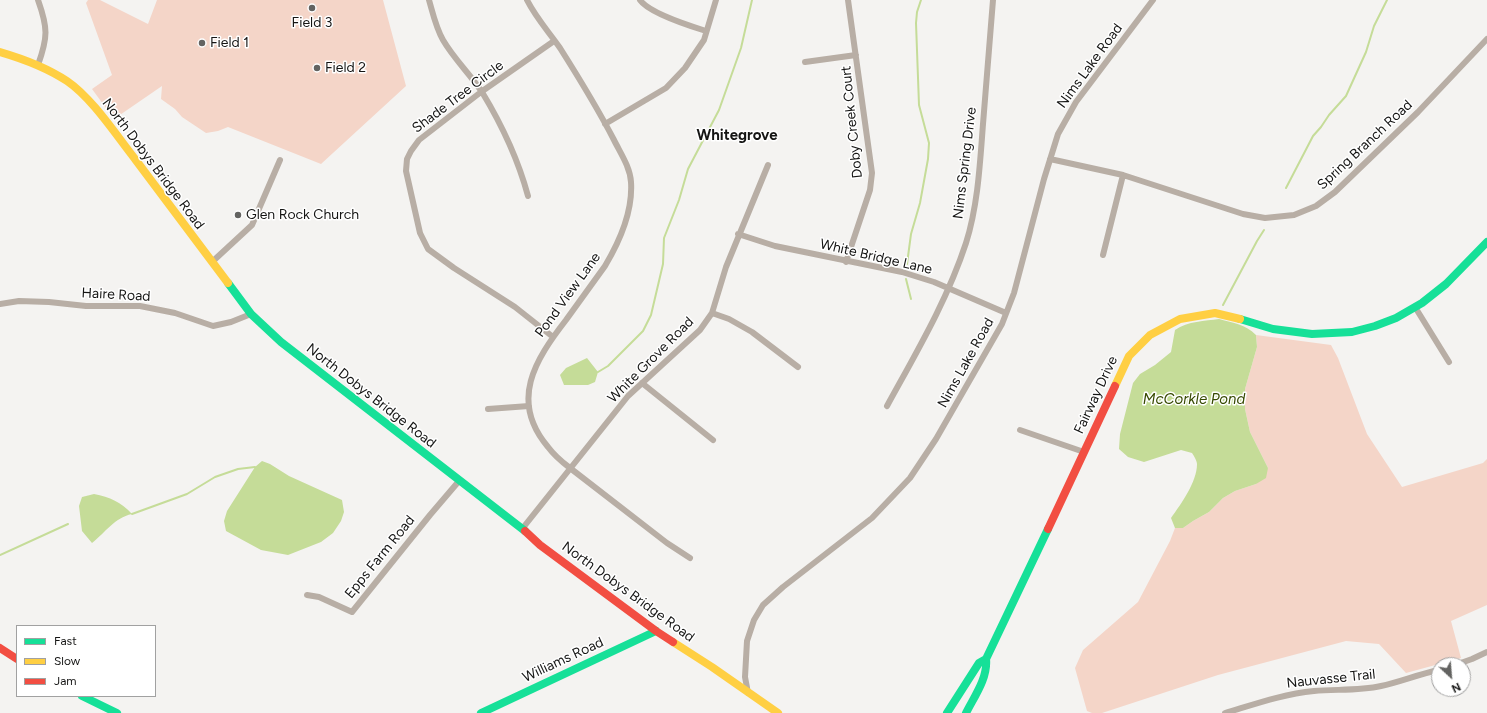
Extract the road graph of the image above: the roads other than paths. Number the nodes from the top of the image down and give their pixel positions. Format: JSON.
{"nodes":[{"id":1,"x":38,"y":0,"type":"edge"},
{"id":2,"x":429,"y":0,"type":"edge"},
{"id":3,"x":527,"y":0,"type":"edge"},
{"id":4,"x":640,"y":0,"type":"edge"},
{"id":5,"x":716,"y":0,"type":"edge"},
{"id":6,"x":848,"y":0,"type":"edge"},
{"id":7,"x":993,"y":0,"type":"edge"},
{"id":8,"x":1153,"y":0,"type":"edge"},
{"id":9,"x":706,"y":31,"type":"junction"},
{"id":10,"x":1487,"y":39,"type":"edge"},
{"id":11,"x":554,"y":41,"type":"junction"},
{"id":12,"x":0,"y":52,"type":"edge"},
{"id":13,"x":856,"y":54,"type":"junction"},
{"id":14,"x":806,"y":62,"type":"dead end"},
{"id":15,"x":38,"y":65,"type":"junction"},
{"id":16,"x":481,"y":92,"type":"junction"},
{"id":17,"x":605,"y":124,"type":"junction"},
{"id":18,"x":1050,"y":159,"type":"junction"},
{"id":19,"x":280,"y":160,"type":"dead end"},
{"id":20,"x":768,"y":165,"type":"dead end"},
{"id":21,"x":1123,"y":174,"type":"junction"},
{"id":22,"x":528,"y":196,"type":"dead end"},
{"id":23,"x":738,"y":234,"type":"junction"},
{"id":24,"x":1487,"y":242,"type":"edge"},
{"id":25,"x":1103,"y":255,"type":"dead end"},
{"id":26,"x":212,"y":262,"type":"junction"},
{"id":27,"x":846,"y":262,"type":"junction"},
{"id":28,"x":948,"y":289,"type":"junction"},
{"id":29,"x":0,"y":304,"type":"edge"},
{"id":30,"x":1415,"y":307,"type":"junction"},
{"id":31,"x":712,"y":313,"type":"junction"},
{"id":32,"x":1006,"y":313,"type":"junction"},
{"id":33,"x":251,"y":314,"type":"junction"},
{"id":34,"x":553,"y":337,"type":"junction"},
{"id":35,"x":1449,"y":362,"type":"dead end"},
{"id":36,"x":798,"y":367,"type":"dead end"},
{"id":37,"x":642,"y":383,"type":"junction"},
{"id":38,"x":529,"y":406,"type":"junction"},
{"id":39,"x":887,"y":406,"type":"dead end"},
{"id":40,"x":488,"y":409,"type":"dead end"},
{"id":41,"x":1020,"y":430,"type":"dead end"},
{"id":42,"x":713,"y":440,"type":"dead end"},
{"id":43,"x":1084,"y":452,"type":"junction"},
{"id":44,"x":570,"y":468,"type":"junction"},
{"id":45,"x":459,"y":481,"type":"junction"},
{"id":46,"x":522,"y":528,"type":"junction"},
{"id":47,"x":690,"y":558,"type":"dead end"},
{"id":48,"x":307,"y":595,"type":"dead end"},
{"id":49,"x":656,"y":631,"type":"junction"},
{"id":50,"x":0,"y":648,"type":"edge"},
{"id":51,"x":1487,"y":652,"type":"edge"},
{"id":52,"x":16,"y":658,"type":"edge"},
{"id":53,"x":986,"y":659,"type":"junction"},
{"id":54,"x":1471,"y":659,"type":"edge"},
{"id":55,"x":1431,"y":672,"type":"edge"},
{"id":56,"x":748,"y":692,"type":"junction"},
{"id":57,"x":84,"y":697,"type":"edge"},
{"id":58,"x":117,"y":713,"type":"edge"},
{"id":59,"x":481,"y":713,"type":"edge"},
{"id":60,"x":778,"y":713,"type":"edge"},
{"id":61,"x":947,"y":713,"type":"edge"},
{"id":62,"x":966,"y":713,"type":"edge"},
{"id":63,"x":1226,"y":713,"type":"edge"}],
"edges":[{"from":1,"to":15,"type":"street"},
{"from":2,"to":16,"type":"street"},
{"from":3,"to":11,"type":"street","name":"Pond View Lane"},
{"from":4,"to":9,"type":"street"},
{"from":5,"to":9,"type":"street"},
{"from":6,"to":13,"type":"street","name":"Doby Creek Court"},
{"from":7,"to":28,"type":"street","name":"Nims Spring Drive"},
{"from":8,"to":18,"type":"street","name":"Nims Lake Road"},
{"from":9,"to":17,"type":"street"},
{"from":10,"to":21,"type":"street","name":"Spring Branch Road"},
{"from":11,"to":16,"type":"street","name":"Shade Tree Circle"},
{"from":11,"to":17,"type":"street","name":"Pond View Lane"},
{"from":12,"to":15,"type":"street","name":"North Dobys Bridge Road"},
{"from":13,"to":14,"type":"street"},
{"from":13,"to":27,"type":"street","name":"Doby Creek Court"},
{"from":15,"to":26,"type":"street","name":"North Dobys Bridge Road"},
{"from":16,"to":22,"type":"street"},
{"from":16,"to":34,"type":"street","name":"Shade Tree Circle"},
{"from":17,"to":34,"type":"street","name":"Pond View Lane"},
{"from":18,"to":21,"type":"street","name":"Spring Branch Road"},
{"from":18,"to":32,"type":"street","name":"Nims Lake Road"},
{"from":19,"to":26,"type":"street"},
{"from":20,"to":23,"type":"street","name":"White Grove Road"},
{"from":21,"to":25,"type":"street"},
{"from":23,"to":27,"type":"street","name":"White Bridge Lane"},
{"from":23,"to":31,"type":"street","name":"White Grove Road"},
{"from":24,"to":30,"type":"street","name":"Fairway Drive"},
{"from":26,"to":33,"type":"street","name":"North Dobys Bridge Road"},
{"from":27,"to":28,"type":"street","name":"White Bridge Lane"},
{"from":28,"to":32,"type":"street","name":"White Bridge Lane"},
{"from":28,"to":39,"type":"street","name":"Nims Spring Drive"},
{"from":29,"to":33,"type":"street","name":"Haire Road"},
{"from":30,"to":35,"type":"street"},
{"from":30,"to":43,"type":"street","name":"Fairway Drive"},
{"from":31,"to":36,"type":"street"},
{"from":31,"to":37,"type":"street","name":"White Grove Road"},
{"from":32,"to":56,"type":"street","name":"Nims Lake Road"},
{"from":33,"to":45,"type":"street","name":"North Dobys Bridge Road"},
{"from":34,"to":38,"type":"street","name":"Pond View Lane"},
{"from":37,"to":42,"type":"street"},
{"from":37,"to":44,"type":"street","name":"White Grove Road"},
{"from":38,"to":40,"type":"street"},
{"from":38,"to":44,"type":"street","name":"Pond View Lane"},
{"from":41,"to":43,"type":"street"},
{"from":43,"to":53,"type":"street","name":"Fairway Drive"},
{"from":44,"to":46,"type":"street","name":"White Grove Road"},
{"from":44,"to":47,"type":"street","name":"Pond View Lane"},
{"from":45,"to":46,"type":"street","name":"North Dobys Bridge Road"},
{"from":45,"to":48,"type":"street","name":"Epps Farm Road"},
{"from":46,"to":49,"type":"street","name":"North Dobys Bridge Road"},
{"from":49,"to":56,"type":"street","name":"North Dobys Bridge Road"},
{"from":49,"to":59,"type":"street","name":"Williams Road"},
{"from":50,"to":52,"type":"street"},
{"from":51,"to":54,"type":"street"},
{"from":53,"to":61,"type":"street","name":"Fairway Drive"},
{"from":53,"to":62,"type":"street","name":"Fairway Drive"},
{"from":55,"to":63,"type":"street","name":"Nauvasse Trail"},
{"from":56,"to":60,"type":"street","name":"North Dobys Bridge Road"},
{"from":57,"to":58,"type":"street"}]}
